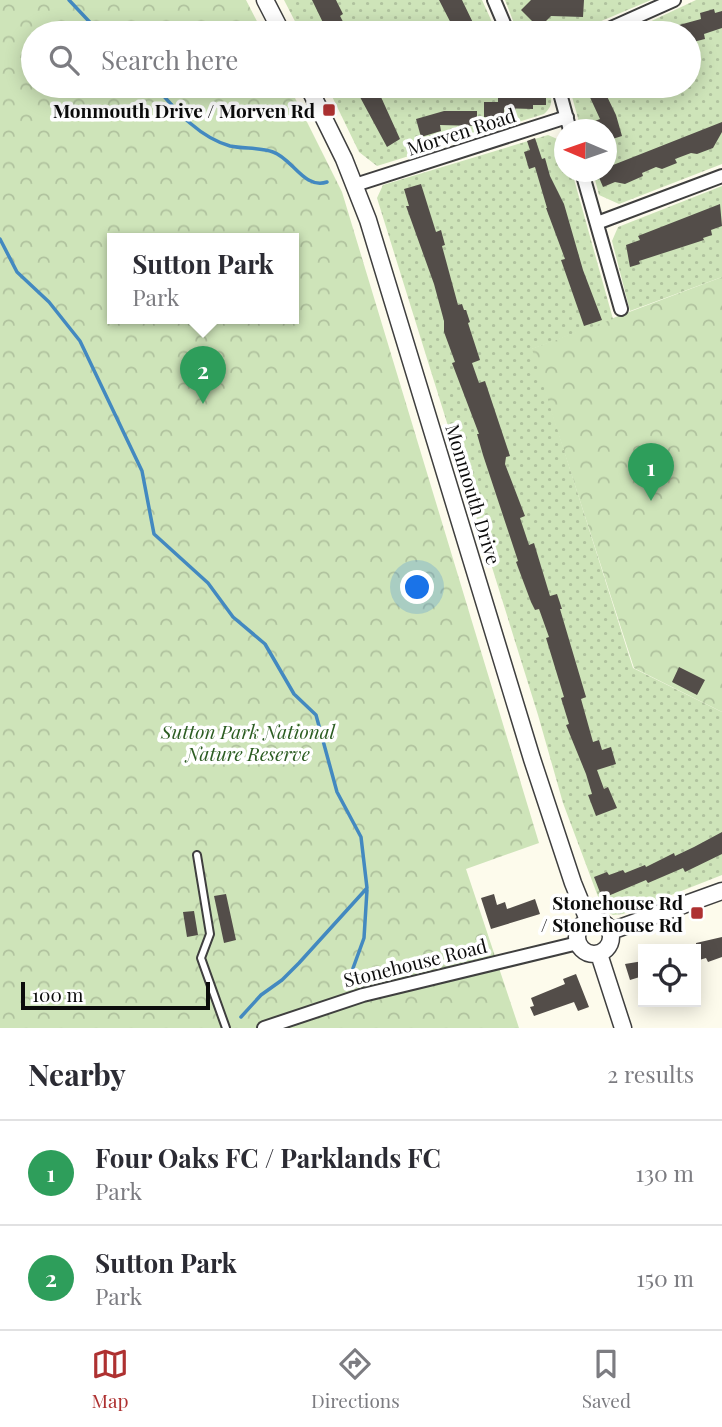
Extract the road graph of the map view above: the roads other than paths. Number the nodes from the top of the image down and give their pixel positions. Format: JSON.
{"nodes":[{"id":1,"x":265,"y":0,"type":"edge"},
{"id":2,"x":494,"y":0,"type":"edge"},
{"id":3,"x":674,"y":0,"type":"edge"},
{"id":4,"x":276,"y":21,"type":"edge"},
{"id":5,"x":503,"y":21,"type":"edge"},
{"id":6,"x":627,"y":21,"type":"edge"},
{"id":7,"x":314,"y":98,"type":"edge"},
{"id":8,"x":561,"y":98,"type":"edge"},
{"id":9,"x":567,"y":119,"type":"edge"},
{"id":10,"x":554,"y":127,"type":"edge"},
{"id":11,"x":722,"y":176,"type":"edge"},
{"id":12,"x":585,"y":182,"type":"edge"},
{"id":13,"x":355,"y":185,"type":"junction"},
{"id":14,"x":597,"y":223,"type":"junction"},
{"id":15,"x":621,"y":309,"type":"dead end"},
{"id":16,"x":197,"y":855,"type":"dead end"},
{"id":17,"x":722,"y":891,"type":"edge"},
{"id":18,"x":588,"y":920,"type":"junction"},
{"id":19,"x":611,"y":932,"type":"junction"},
{"id":20,"x":578,"y":943,"type":"junction"},
{"id":21,"x":599,"y":954,"type":"junction"},
{"id":22,"x":226,"y":1028,"type":"edge"},
{"id":23,"x":264,"y":1028,"type":"edge"},
{"id":24,"x":624,"y":1028,"type":"edge"}],
"edges":[{"from":1,"to":4,"type":"street"},
{"from":2,"to":5,"type":"street"},
{"from":3,"to":6,"type":"street"},
{"from":7,"to":13,"type":"street","name":"Monmouth Drive"},
{"from":8,"to":9,"type":"street"},
{"from":10,"to":13,"type":"street","name":"Morven Road"},
{"from":11,"to":14,"type":"street"},
{"from":12,"to":14,"type":"street"},
{"from":13,"to":18,"type":"street","name":"Monmouth Drive"},
{"from":14,"to":15,"type":"street"},
{"from":16,"to":22,"type":"lane"},
{"from":17,"to":19,"type":"street"},
{"from":18,"to":19,"type":"street"},
{"from":18,"to":20,"type":"street"},
{"from":19,"to":21,"type":"street"},
{"from":20,"to":21,"type":"street"},
{"from":20,"to":23,"type":"street","name":"Stonehouse Road"},
{"from":21,"to":24,"type":"street"}]}
